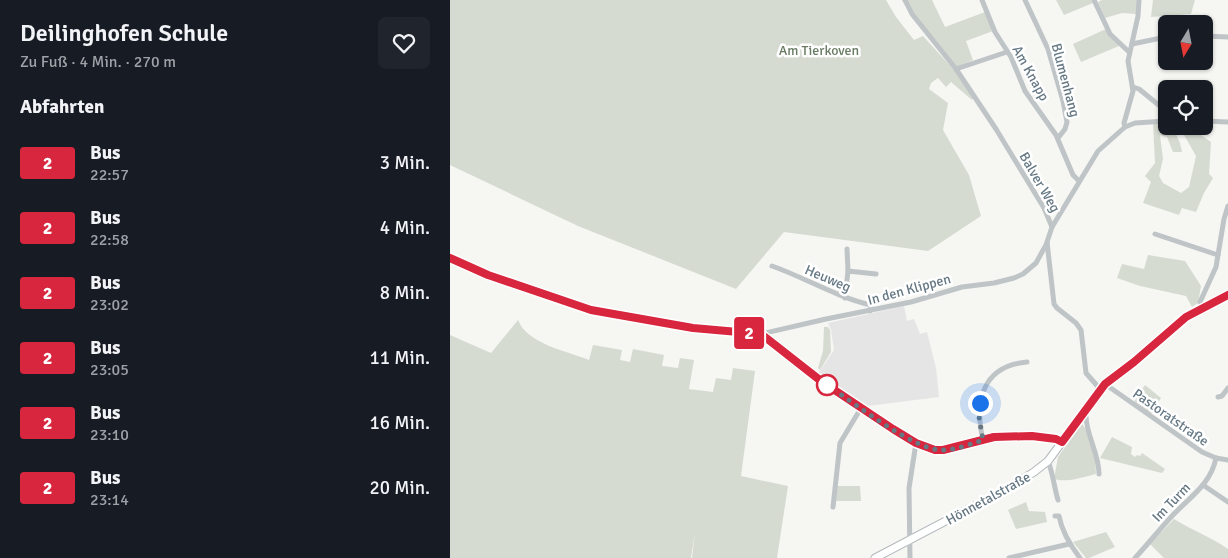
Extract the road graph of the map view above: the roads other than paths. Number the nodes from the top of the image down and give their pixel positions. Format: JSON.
{"nodes":[{"id":1,"x":905,"y":0,"type":"edge"},
{"id":2,"x":982,"y":0,"type":"edge"},
{"id":3,"x":1025,"y":0,"type":"edge"},
{"id":4,"x":1094,"y":0,"type":"edge"},
{"id":5,"x":1139,"y":0,"type":"edge"},
{"id":6,"x":1213,"y":36,"type":"edge"},
{"id":7,"x":1228,"y":37,"type":"edge"},
{"id":8,"x":1158,"y":39,"type":"edge"},
{"id":9,"x":1132,"y":44,"type":"junction"},
{"id":10,"x":1007,"y":52,"type":"junction"},
{"id":11,"x":1129,"y":52,"type":"junction"},
{"id":12,"x":956,"y":70,"type":"junction"},
{"id":13,"x":1134,"y":87,"type":"junction"},
{"id":14,"x":1158,"y":104,"type":"edge"},
{"id":15,"x":1158,"y":121,"type":"edge"},
{"id":16,"x":1213,"y":121,"type":"edge"},
{"id":17,"x":1228,"y":122,"type":"edge"},
{"id":18,"x":1125,"y":127,"type":"junction"},
{"id":19,"x":1058,"y":138,"type":"junction"},
{"id":20,"x":1079,"y":181,"type":"junction"},
{"id":21,"x":1228,"y":206,"type":"edge"},
{"id":22,"x":1052,"y":227,"type":"junction"},
{"id":23,"x":1155,"y":234,"type":"dead end"},
{"id":24,"x":1048,"y":242,"type":"junction"},
{"id":25,"x":846,"y":249,"type":"dead end"},
{"id":26,"x":1218,"y":255,"type":"junction"},
{"id":27,"x":450,"y":258,"type":"edge"},
{"id":28,"x":772,"y":266,"type":"dead end"},
{"id":29,"x":848,"y":271,"type":"junction"},
{"id":30,"x":876,"y":274,"type":"dead end"},
{"id":31,"x":1228,"y":295,"type":"edge"},
{"id":32,"x":845,"y":298,"type":"junction"},
{"id":33,"x":1203,"y":308,"type":"junction"},
{"id":34,"x":870,"y":311,"type":"junction"},
{"id":35,"x":761,"y":334,"type":"junction"},
{"id":36,"x":1027,"y":362,"type":"dead end"},
{"id":37,"x":1103,"y":386,"type":"junction"},
{"id":38,"x":1228,"y":388,"type":"edge"},
{"id":39,"x":1218,"y":398,"type":"dead end"},
{"id":40,"x":861,"y":408,"type":"junction"},
{"id":41,"x":1082,"y":414,"type":"junction"},
{"id":42,"x":983,"y":440,"type":"junction"},
{"id":43,"x":1062,"y":442,"type":"junction"},
{"id":44,"x":916,"y":443,"type":"junction"},
{"id":45,"x":1216,"y":458,"type":"junction"},
{"id":46,"x":1228,"y":460,"type":"edge"},
{"id":47,"x":1048,"y":461,"type":"junction"},
{"id":48,"x":1099,"y":474,"type":"dead end"},
{"id":49,"x":1203,"y":485,"type":"junction"},
{"id":50,"x":1058,"y":500,"type":"dead end"},
{"id":51,"x":1228,"y":502,"type":"edge"},
{"id":52,"x":834,"y":507,"type":"dead end"},
{"id":53,"x":1056,"y":516,"type":"dead end"},
{"id":54,"x":910,"y":540,"type":"junction"},
{"id":55,"x":1069,"y":544,"type":"junction"},
{"id":56,"x":875,"y":558,"type":"edge"},
{"id":57,"x":910,"y":558,"type":"edge"},
{"id":58,"x":1009,"y":558,"type":"edge"},
{"id":59,"x":1080,"y":558,"type":"edge"},
{"id":60,"x":1136,"y":558,"type":"edge"}],
"edges":[{"from":1,"to":12,"type":"street","name":"Balver Weg"},
{"from":2,"to":10,"type":"street","name":"Am Knapp"},
{"from":3,"to":19,"type":"street","name":"Blumenhang"},
{"from":4,"to":11,"type":"street"},
{"from":5,"to":9,"type":"street"},
{"from":6,"to":7,"type":"street"},
{"from":8,"to":9,"type":"street"},
{"from":9,"to":11,"type":"street"},
{"from":10,"to":12,"type":"street"},
{"from":10,"to":19,"type":"street","name":"Am Knapp"},
{"from":11,"to":13,"type":"street"},
{"from":12,"to":22,"type":"street","name":"Balver Weg"},
{"from":13,"to":14,"type":"street"},
{"from":13,"to":18,"type":"street"},
{"from":15,"to":18,"type":"street"},
{"from":16,"to":17,"type":"street"},
{"from":18,"to":20,"type":"street"},
{"from":19,"to":20,"type":"street","name":"Am Knapp"},
{"from":20,"to":22,"type":"street"},
{"from":21,"to":26,"type":"street"},
{"from":22,"to":24,"type":"street","name":"Balver Weg"},
{"from":23,"to":26,"type":"street"},
{"from":24,"to":34,"type":"street","name":"In den Klippen"},
{"from":24,"to":37,"type":"street","name":"Balver Weg"},
{"from":25,"to":29,"type":"street"},
{"from":26,"to":33,"type":"street"},
{"from":27,"to":35,"type":"street"},
{"from":28,"to":32,"type":"street","name":"Heuweg"},
{"from":29,"to":30,"type":"street"},
{"from":29,"to":32,"type":"street"},
{"from":31,"to":33,"type":"main road","name":"Hönnetalstraße"},
{"from":32,"to":34,"type":"street","name":"Heuweg"},
{"from":33,"to":37,"type":"main road","name":"Hönnetalstraße"},
{"from":34,"to":35,"type":"street","name":"In den Klippen"},
{"from":35,"to":40,"type":"street"},
{"from":36,"to":42,"type":"street"},
{"from":37,"to":41,"type":"main road","name":"Hönnetalstraße"},
{"from":37,"to":45,"type":"street","name":"Pastoratstraße"},
{"from":38,"to":39,"type":"street"},
{"from":40,"to":44,"type":"street"},
{"from":40,"to":52,"type":"street"},
{"from":41,"to":43,"type":"main road","name":"Hönnetalstraße"},
{"from":41,"to":48,"type":"street"},
{"from":42,"to":43,"type":"street"},
{"from":42,"to":44,"type":"street"},
{"from":43,"to":47,"type":"main road","name":"Hönnetalstraße"},
{"from":44,"to":54,"type":"street"},
{"from":45,"to":46,"type":"street","name":"Pastoratstraße"},
{"from":45,"to":49,"type":"street","name":"Im Turm"},
{"from":47,"to":50,"type":"street"},
{"from":47,"to":54,"type":"main road","name":"Hönnetalstraße"},
{"from":49,"to":51,"type":"street"},
{"from":49,"to":60,"type":"street","name":"Im Turm"},
{"from":53,"to":55,"type":"street"},
{"from":54,"to":56,"type":"main road","name":"Hönnetalstraße"},
{"from":54,"to":57,"type":"street"},
{"from":55,"to":58,"type":"street"},
{"from":55,"to":59,"type":"street"}]}
